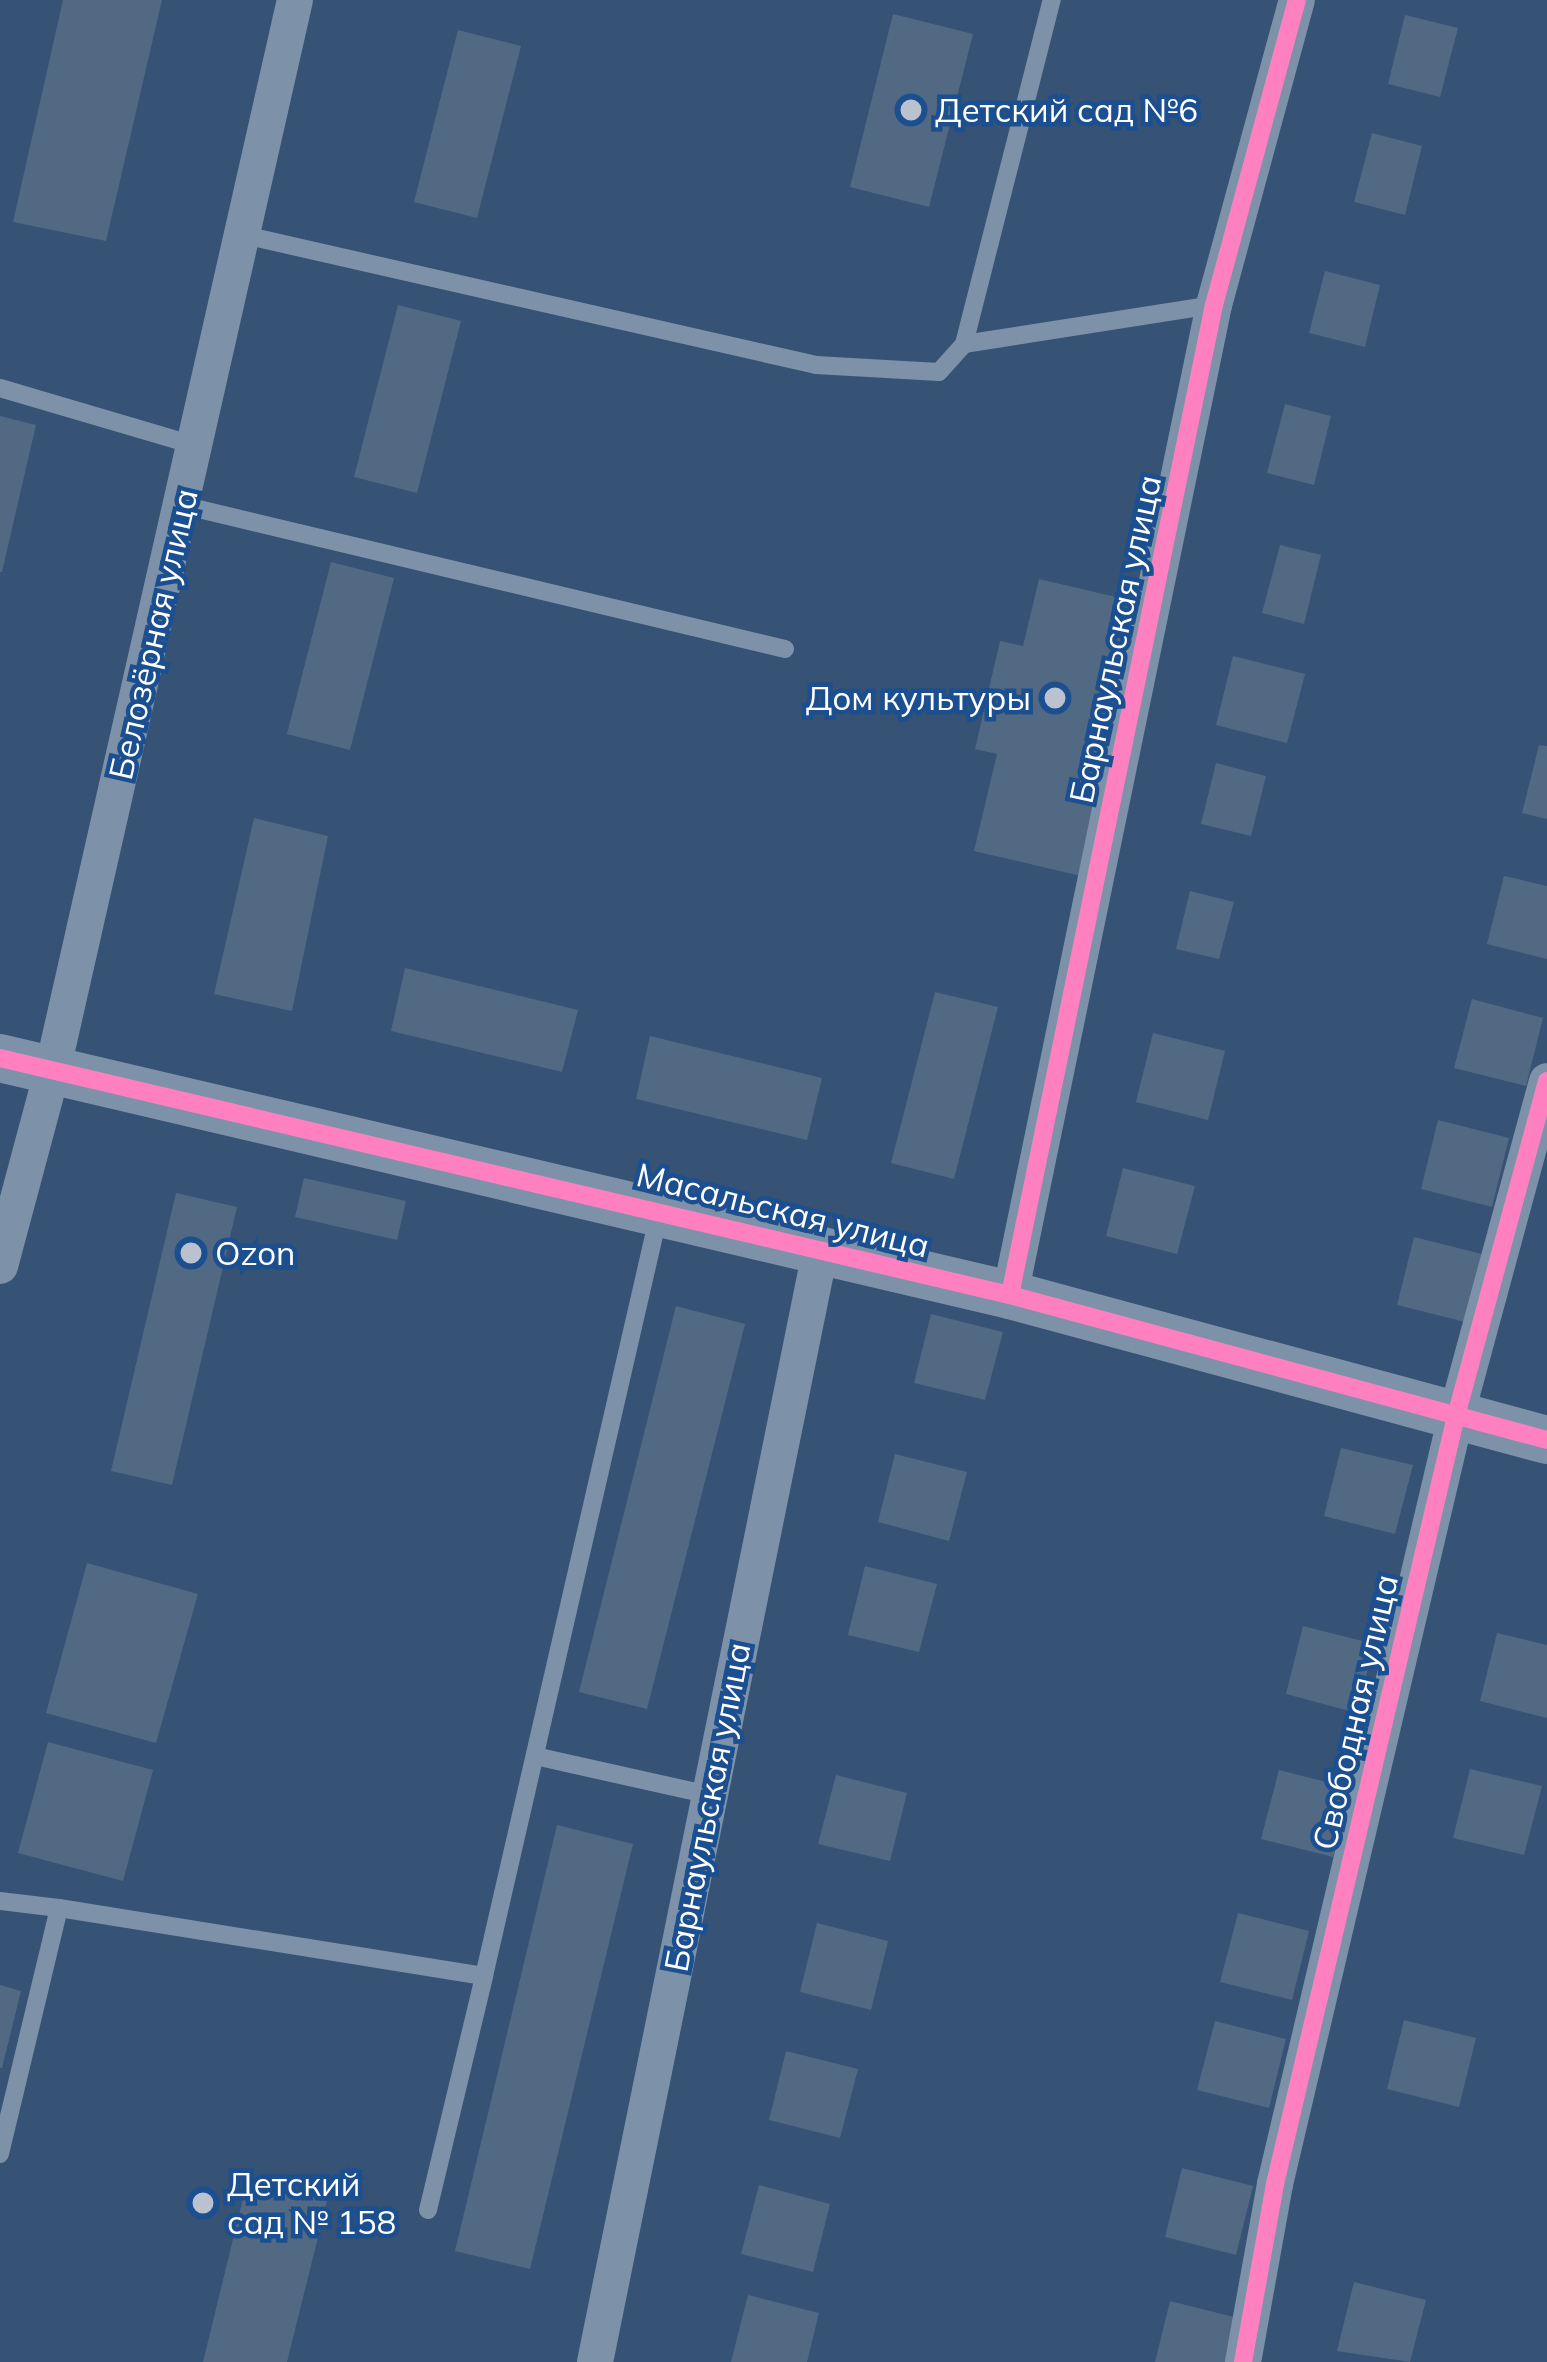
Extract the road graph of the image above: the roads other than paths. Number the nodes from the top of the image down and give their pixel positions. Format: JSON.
{"nodes":[{"id":1,"x":295,"y":0,"type":"edge"},
{"id":2,"x":1052,"y":0,"type":"edge"},
{"id":3,"x":1297,"y":0,"type":"edge"},
{"id":4,"x":244,"y":235,"type":"junction"},
{"id":5,"x":1214,"y":305,"type":"junction"},
{"id":6,"x":964,"y":344,"type":"junction"},
{"id":7,"x":0,"y":388,"type":"edge"},
{"id":8,"x":197,"y":446,"type":"junction"},
{"id":9,"x":182,"y":506,"type":"junction"},
{"id":10,"x":785,"y":649,"type":"dead end"},
{"id":11,"x":0,"y":1058,"type":"edge"},
{"id":12,"x":52,"y":1072,"type":"junction"},
{"id":13,"x":1547,"y":1082,"type":"edge"},
{"id":14,"x":660,"y":1211,"type":"junction"},
{"id":15,"x":820,"y":1252,"type":"junction"},
{"id":16,"x":0,"y":1266,"type":"edge"},
{"id":17,"x":1010,"y":1295,"type":"junction"},
{"id":18,"x":1456,"y":1416,"type":"junction"},
{"id":19,"x":1547,"y":1440,"type":"edge"},
{"id":20,"x":535,"y":1756,"type":"junction"},
{"id":21,"x":709,"y":1795,"type":"junction"},
{"id":22,"x":0,"y":1901,"type":"edge"},
{"id":23,"x":59,"y":1908,"type":"junction"},
{"id":24,"x":484,"y":1976,"type":"junction"},
{"id":25,"x":0,"y":2154,"type":"edge"},
{"id":26,"x":428,"y":2210,"type":"dead end"},
{"id":27,"x":595,"y":2362,"type":"edge"},
{"id":28,"x":1244,"y":2362,"type":"edge"}],
"edges":[{"from":1,"to":4,"type":"street","name":"Белозёрная улица"},
{"from":2,"to":6,"type":"lane"},
{"from":3,"to":5,"type":"street","name":"Барнаульская улица"},
{"from":4,"to":6,"type":"lane"},
{"from":4,"to":8,"type":"street","name":"Белозёрная улица"},
{"from":5,"to":6,"type":"lane"},
{"from":5,"to":17,"type":"street","name":"Барнаульская улица"},
{"from":7,"to":8,"type":"lane"},
{"from":8,"to":9,"type":"street","name":"Белозёрная улица"},
{"from":9,"to":10,"type":"lane"},
{"from":9,"to":12,"type":"street","name":"Белозёрная улица"},
{"from":11,"to":12,"type":"street","name":"Масальская улица"},
{"from":12,"to":14,"type":"street","name":"Масальская улица"},
{"from":12,"to":16,"type":"street","name":"Белозёрная улица"},
{"from":13,"to":18,"type":"street","name":"Свободная улица"},
{"from":14,"to":15,"type":"street","name":"Масальская улица"},
{"from":14,"to":20,"type":"lane"},
{"from":15,"to":17,"type":"street","name":"Масальская улица"},
{"from":15,"to":21,"type":"street","name":"Барнаульская улица"},
{"from":17,"to":18,"type":"street","name":"Масальская улица"},
{"from":18,"to":19,"type":"street","name":"Масальская улица"},
{"from":18,"to":28,"type":"street","name":"Свободная улица"},
{"from":20,"to":21,"type":"lane"},
{"from":20,"to":24,"type":"lane"},
{"from":21,"to":27,"type":"street","name":"Барнаульская улица"},
{"from":22,"to":23,"type":"lane"},
{"from":23,"to":24,"type":"lane"},
{"from":23,"to":25,"type":"lane"},
{"from":24,"to":26,"type":"lane"}]}
